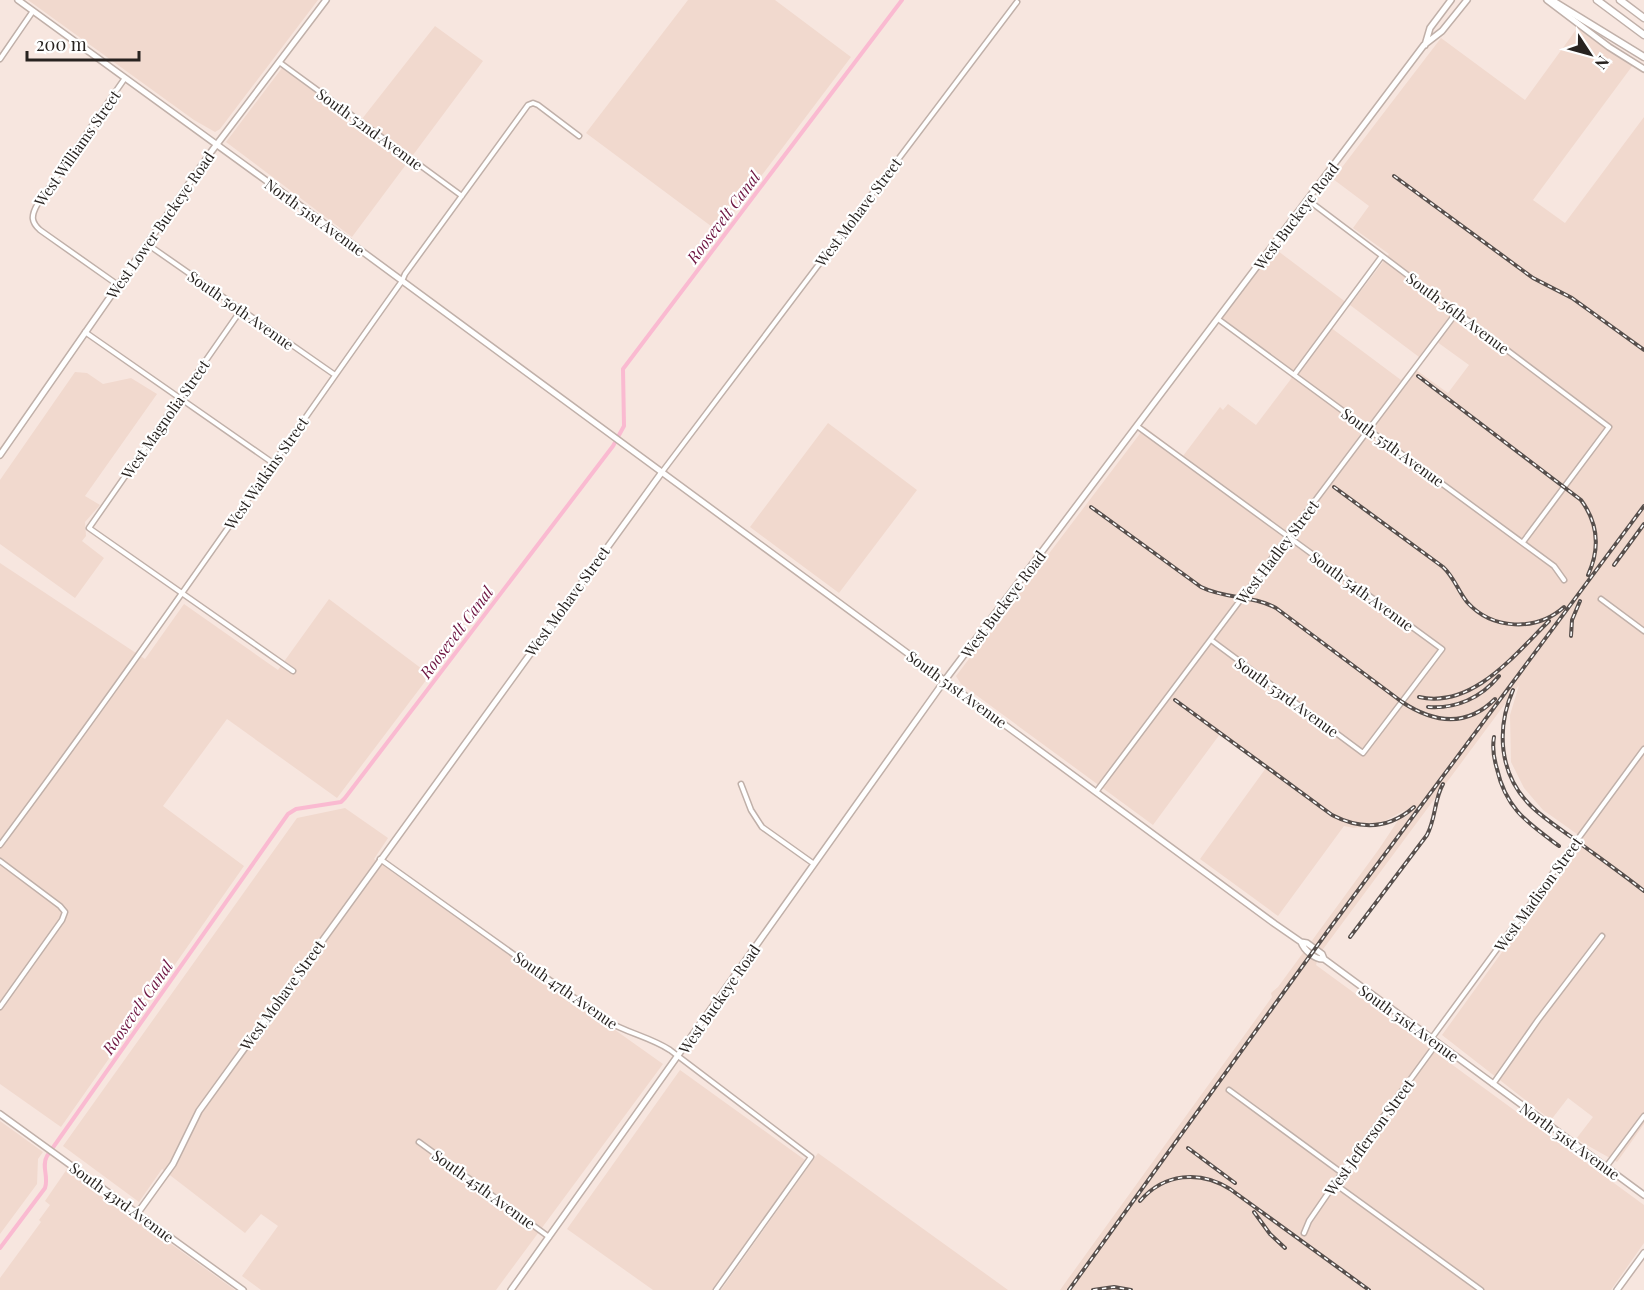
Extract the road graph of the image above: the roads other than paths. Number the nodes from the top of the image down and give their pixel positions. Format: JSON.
{"nodes":[{"id":1,"x":18,"y":0,"type":"edge"},
{"id":2,"x":326,"y":0,"type":"edge"},
{"id":3,"x":1451,"y":0,"type":"edge"},
{"id":4,"x":1467,"y":0,"type":"edge"},
{"id":5,"x":1549,"y":0,"type":"edge"},
{"id":6,"x":1597,"y":0,"type":"edge"},
{"id":7,"x":1620,"y":0,"type":"edge"},
{"id":8,"x":1017,"y":2,"type":"dead end"},
{"id":9,"x":33,"y":12,"type":"junction"},
{"id":10,"x":1644,"y":18,"type":"edge"},
{"id":11,"x":1644,"y":35,"type":"edge"},
{"id":12,"x":1424,"y":45,"type":"junction"},
{"id":13,"x":1644,"y":57,"type":"edge"},
{"id":14,"x":0,"y":59,"type":"edge"},
{"id":15,"x":279,"y":61,"type":"junction"},
{"id":16,"x":1644,"y":69,"type":"edge"},
{"id":17,"x":125,"y":78,"type":"junction"},
{"id":18,"x":579,"y":136,"type":"dead end"},
{"id":19,"x":216,"y":144,"type":"junction"},
{"id":20,"x":462,"y":196,"type":"junction"},
{"id":21,"x":1308,"y":200,"type":"junction"},
{"id":22,"x":147,"y":244,"type":"junction"},
{"id":23,"x":1382,"y":256,"type":"junction"},
{"id":24,"x":402,"y":281,"type":"junction"},
{"id":25,"x":118,"y":285,"type":"junction"},
{"id":26,"x":241,"y":309,"type":"junction"},
{"id":27,"x":1457,"y":312,"type":"junction"},
{"id":28,"x":1218,"y":320,"type":"junction"},
{"id":29,"x":86,"y":332,"type":"junction"},
{"id":30,"x":335,"y":375,"type":"junction"},
{"id":31,"x":1294,"y":375,"type":"junction"},
{"id":32,"x":180,"y":397,"type":"junction"},
{"id":33,"x":1137,"y":426,"type":"junction"},
{"id":34,"x":1369,"y":429,"type":"junction"},
{"id":35,"x":612,"y":435,"type":"joint"},
{"id":36,"x":0,"y":454,"type":"edge"},
{"id":37,"x":273,"y":463,"type":"junction"},
{"id":38,"x":662,"y":471,"type":"junction"},
{"id":39,"x":1288,"y":537,"type":"junction"},
{"id":40,"x":1522,"y":542,"type":"junction"},
{"id":41,"x":1564,"y":580,"type":"dead end"},
{"id":42,"x":182,"y":594,"type":"junction"},
{"id":43,"x":1601,"y":599,"type":"dead end"},
{"id":44,"x":1644,"y":631,"type":"edge"},
{"id":45,"x":1211,"y":640,"type":"junction"},
{"id":46,"x":294,"y":671,"type":"dead end"},
{"id":47,"x":945,"y":680,"type":"junction"},
{"id":48,"x":1644,"y":749,"type":"edge"},
{"id":49,"x":1363,"y":753,"type":"joint"},
{"id":50,"x":741,"y":784,"type":"dead end"},
{"id":51,"x":1096,"y":792,"type":"junction"},
{"id":52,"x":0,"y":845,"type":"edge"},
{"id":53,"x":381,"y":859,"type":"junction"},
{"id":54,"x":0,"y":861,"type":"edge"},
{"id":55,"x":814,"y":865,"type":"junction"},
{"id":56,"x":1602,"y":936,"type":"dead end"},
{"id":57,"x":0,"y":1007,"type":"edge"},
{"id":58,"x":1434,"y":1041,"type":"junction"},
{"id":59,"x":678,"y":1056,"type":"junction"},
{"id":60,"x":1494,"y":1085,"type":"junction"},
{"id":61,"x":1229,"y":1090,"type":"dead end"},
{"id":62,"x":0,"y":1114,"type":"edge"},
{"id":63,"x":1644,"y":1116,"type":"edge"},
{"id":64,"x":419,"y":1142,"type":"dead end"},
{"id":65,"x":1606,"y":1167,"type":"junction"},
{"id":66,"x":1342,"y":1173,"type":"junction"},
{"id":67,"x":1335,"y":1184,"type":"junction"},
{"id":68,"x":1644,"y":1195,"type":"edge"},
{"id":69,"x":137,"y":1214,"type":"junction"},
{"id":70,"x":1304,"y":1233,"type":"dead end"},
{"id":71,"x":549,"y":1237,"type":"junction"},
{"id":72,"x":1644,"y":1252,"type":"edge"},
{"id":73,"x":243,"y":1290,"type":"edge"},
{"id":74,"x":511,"y":1290,"type":"edge"},
{"id":75,"x":717,"y":1290,"type":"edge"},
{"id":76,"x":1481,"y":1290,"type":"edge"},
{"id":77,"x":1617,"y":1290,"type":"edge"}],
"edges":[{"from":1,"to":9,"type":"main road","name":"North 51st Avenue"},
{"from":2,"to":15,"type":"main road","name":"West Lower Buckeye Road"},
{"from":3,"to":12,"type":"main road","name":"West Buckeye Road"},
{"from":4,"to":12,"type":"main road","name":"West Buckeye Road"},
{"from":5,"to":13,"type":"highway"},
{"from":5,"to":16,"type":"main road"},
{"from":6,"to":11,"type":"highway"},
{"from":7,"to":10,"type":"highway"},
{"from":8,"to":38,"type":"street","name":"West Mohave Street"},
{"from":9,"to":14,"type":"street"},
{"from":9,"to":17,"type":"main road","name":"North 51st Avenue"},
{"from":12,"to":21,"type":"main road","name":"West Buckeye Road"},
{"from":15,"to":19,"type":"main road","name":"West Lower Buckeye Road"},
{"from":15,"to":20,"type":"street","name":"South 52nd Avenue"},
{"from":17,"to":19,"type":"main road","name":"North 51st Avenue"},
{"from":17,"to":25,"type":"street","name":"West Williams Street"},
{"from":18,"to":20,"type":"street","name":"West Watkins Street"},
{"from":19,"to":22,"type":"main road","name":"West Lower Buckeye Road"},
{"from":19,"to":24,"type":"main road","name":"North 51st Avenue"},
{"from":20,"to":24,"type":"street","name":"West Watkins Street"},
{"from":21,"to":23,"type":"street","name":"South 56th Avenue"},
{"from":21,"to":28,"type":"main road","name":"West Buckeye Road"},
{"from":22,"to":25,"type":"main road","name":"West Lower Buckeye Road"},
{"from":22,"to":26,"type":"street","name":"South 50th Avenue"},
{"from":23,"to":27,"type":"street","name":"South 56th Avenue"},
{"from":23,"to":31,"type":"street"},
{"from":24,"to":30,"type":"street","name":"West Watkins Street"},
{"from":24,"to":35,"type":"main road","name":"North 51st Avenue"},
{"from":25,"to":29,"type":"main road","name":"West Lower Buckeye Road"},
{"from":26,"to":30,"type":"street","name":"South 50th Avenue"},
{"from":26,"to":32,"type":"street","name":"West Magnolia Street"},
{"from":27,"to":34,"type":"street","name":"West Hadley Street"},
{"from":27,"to":40,"type":"street","name":"South 56th Avenue"},
{"from":28,"to":31,"type":"street","name":"South 55th Avenue"},
{"from":28,"to":33,"type":"main road","name":"West Buckeye Road"},
{"from":29,"to":32,"type":"street"},
{"from":29,"to":36,"type":"main road","name":"West Lower Buckeye Road"},
{"from":30,"to":37,"type":"street","name":"West Watkins Street"},
{"from":31,"to":34,"type":"street","name":"South 55th Avenue"},
{"from":32,"to":37,"type":"street"},
{"from":32,"to":42,"type":"street","name":"West Magnolia Street"},
{"from":33,"to":39,"type":"street","name":"South 54th Avenue"},
{"from":33,"to":47,"type":"main road","name":"West Buckeye Road"},
{"from":34,"to":39,"type":"street","name":"West Hadley Street"},
{"from":34,"to":40,"type":"street","name":"South 55th Avenue"},
{"from":35,"to":38,"type":"main road","name":"South 51st Avenue"},
{"from":37,"to":42,"type":"street","name":"West Watkins Street"},
{"from":38,"to":47,"type":"main road","name":"South 51st Avenue"},
{"from":38,"to":53,"type":"main road","name":"West Mohave Street"},
{"from":39,"to":45,"type":"street","name":"West Hadley Street"},
{"from":39,"to":49,"type":"street","name":"South 54th Avenue"},
{"from":40,"to":41,"type":"street","name":"South 55th Avenue"},
{"from":42,"to":46,"type":"street"},
{"from":42,"to":52,"type":"street","name":"West Watkins Street"},
{"from":43,"to":44,"type":"street"},
{"from":45,"to":49,"type":"street","name":"South 53rd Avenue"},
{"from":45,"to":51,"type":"street","name":"West Hadley Street"},
{"from":47,"to":51,"type":"main road","name":"South 51st Avenue"},
{"from":47,"to":55,"type":"main road","name":"West Buckeye Road"},
{"from":48,"to":58,"type":"street","name":"West Madison Street"},
{"from":50,"to":55,"type":"street"},
{"from":51,"to":58,"type":"main road","name":"South 51st Avenue"},
{"from":53,"to":59,"type":"street","name":"South 47th Avenue"},
{"from":53,"to":69,"type":"main road","name":"West Mohave Street"},
{"from":54,"to":57,"type":"street"},
{"from":55,"to":59,"type":"main road","name":"West Buckeye Road"},
{"from":56,"to":60,"type":"street"},
{"from":58,"to":60,"type":"main road","name":"South 51st Avenue"},
{"from":58,"to":66,"type":"street","name":"West Jefferson Street"},
{"from":59,"to":71,"type":"main road","name":"West Buckeye Road"},
{"from":59,"to":75,"type":"street","name":"South 47th Avenue"},
{"from":60,"to":65,"type":"main road","name":"North 51st Avenue"},
{"from":61,"to":66,"type":"street"},
{"from":62,"to":69,"type":"main road","name":"South 43rd Avenue"},
{"from":63,"to":65,"type":"street"},
{"from":64,"to":71,"type":"street","name":"South 45th Avenue"},
{"from":65,"to":68,"type":"main road","name":"North 51st Avenue"},
{"from":66,"to":67,"type":"street","name":"West Jefferson Street"},
{"from":67,"to":70,"type":"street","name":"West Jefferson Street"},
{"from":67,"to":76,"type":"street"},
{"from":69,"to":73,"type":"main road","name":"South 43rd Avenue"},
{"from":71,"to":74,"type":"main road","name":"West Buckeye Road"},
{"from":72,"to":77,"type":"main road"}]}
